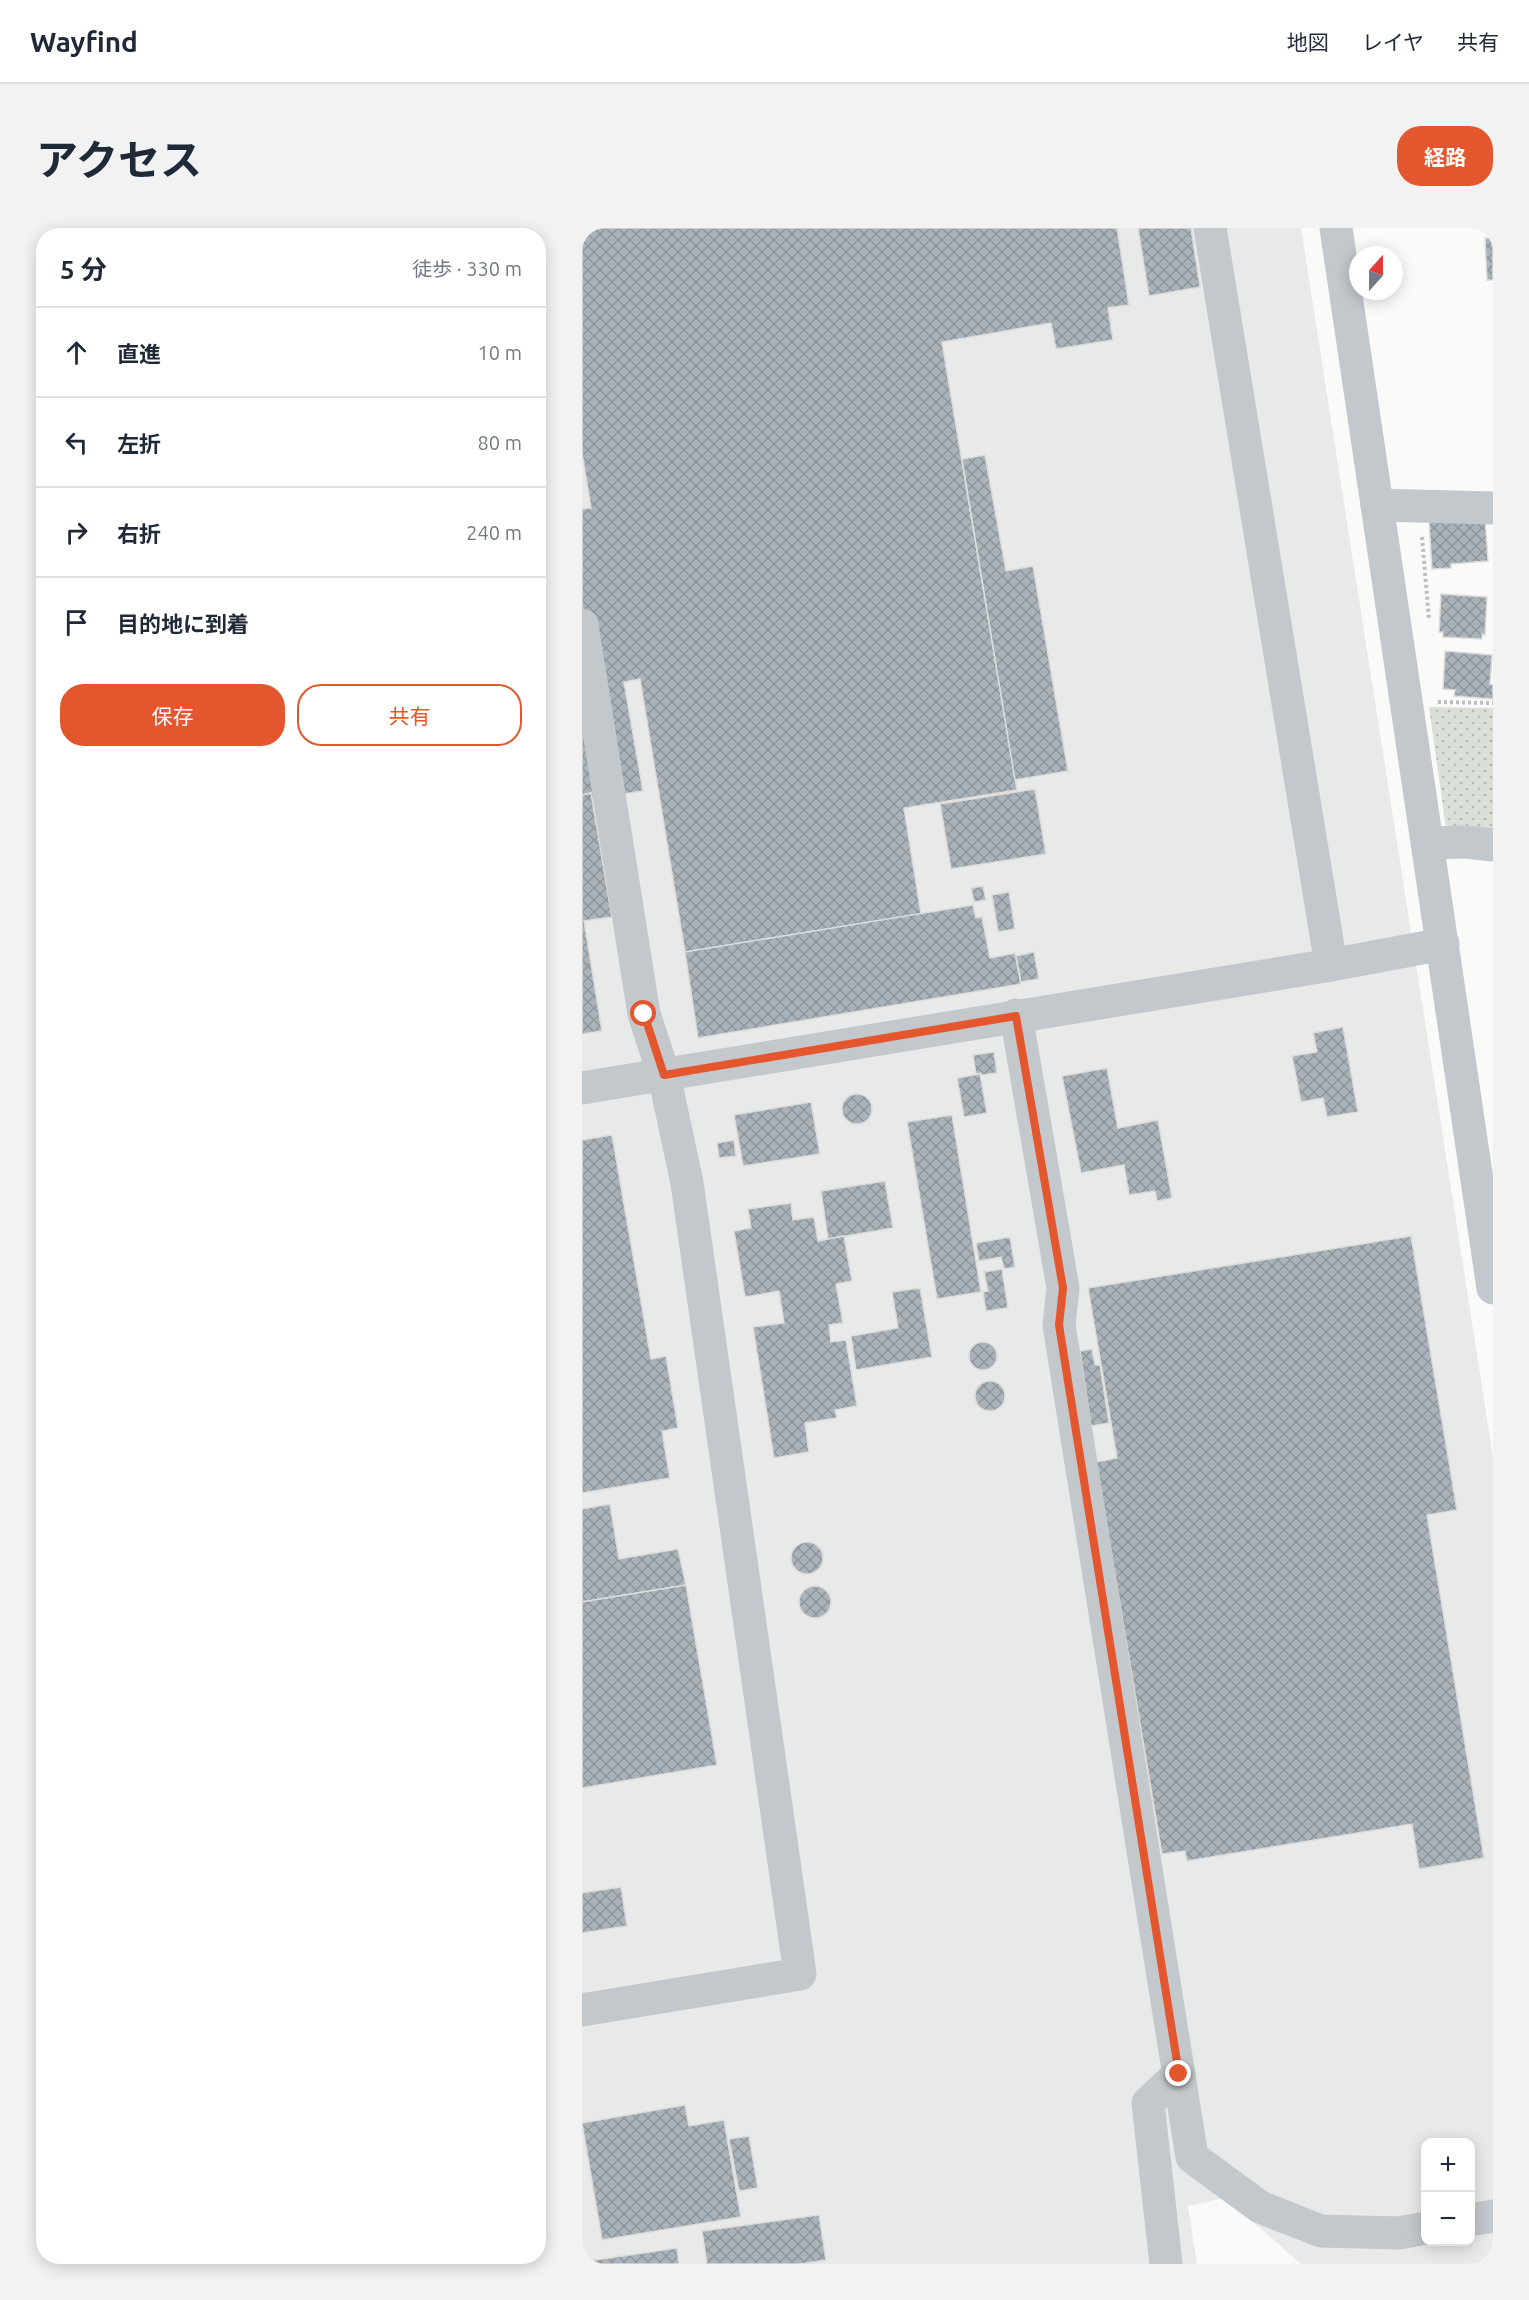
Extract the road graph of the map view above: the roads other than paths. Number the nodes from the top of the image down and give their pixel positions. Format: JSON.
{"nodes":[{"id":1,"x":1210,"y":228,"type":"edge"},
{"id":2,"x":1336,"y":228,"type":"edge"},
{"id":3,"x":1377,"y":505,"type":"junction"},
{"id":4,"x":1493,"y":508,"type":"edge"},
{"id":5,"x":582,"y":625,"type":"edge"},
{"id":6,"x":1429,"y":843,"type":"junction"},
{"id":7,"x":1493,"y":845,"type":"edge"},
{"id":8,"x":1443,"y":944,"type":"junction"},
{"id":9,"x":1331,"y":965,"type":"junction"},
{"id":10,"x":1016,"y":1016,"type":"junction"},
{"id":11,"x":664,"y":1075,"type":"junction"},
{"id":12,"x":582,"y":1088,"type":"edge"},
{"id":13,"x":1488,"y":1223,"type":"edge"},
{"id":14,"x":1493,"y":1288,"type":"edge"},
{"id":15,"x":582,"y":2010,"type":"edge"},
{"id":16,"x":1179,"y":2074,"type":"junction"},
{"id":17,"x":1493,"y":2216,"type":"edge"},
{"id":18,"x":1475,"y":2219,"type":"edge"},
{"id":19,"x":1421,"y":2229,"type":"edge"},
{"id":20,"x":1166,"y":2264,"type":"edge"}],
"edges":[{"from":1,"to":9,"type":"street"},
{"from":2,"to":3,"type":"street"},
{"from":3,"to":4,"type":"street"},
{"from":3,"to":6,"type":"street"},
{"from":5,"to":11,"type":"street"},
{"from":6,"to":7,"type":"street"},
{"from":6,"to":8,"type":"street"},
{"from":8,"to":9,"type":"street"},
{"from":8,"to":13,"type":"street"},
{"from":9,"to":10,"type":"street"},
{"from":10,"to":11,"type":"street"},
{"from":10,"to":16,"type":"street"},
{"from":11,"to":12,"type":"street"},
{"from":11,"to":15,"type":"street"},
{"from":13,"to":14,"type":"street"},
{"from":16,"to":19,"type":"street"},
{"from":16,"to":20,"type":"street"},
{"from":17,"to":18,"type":"street"}]}
